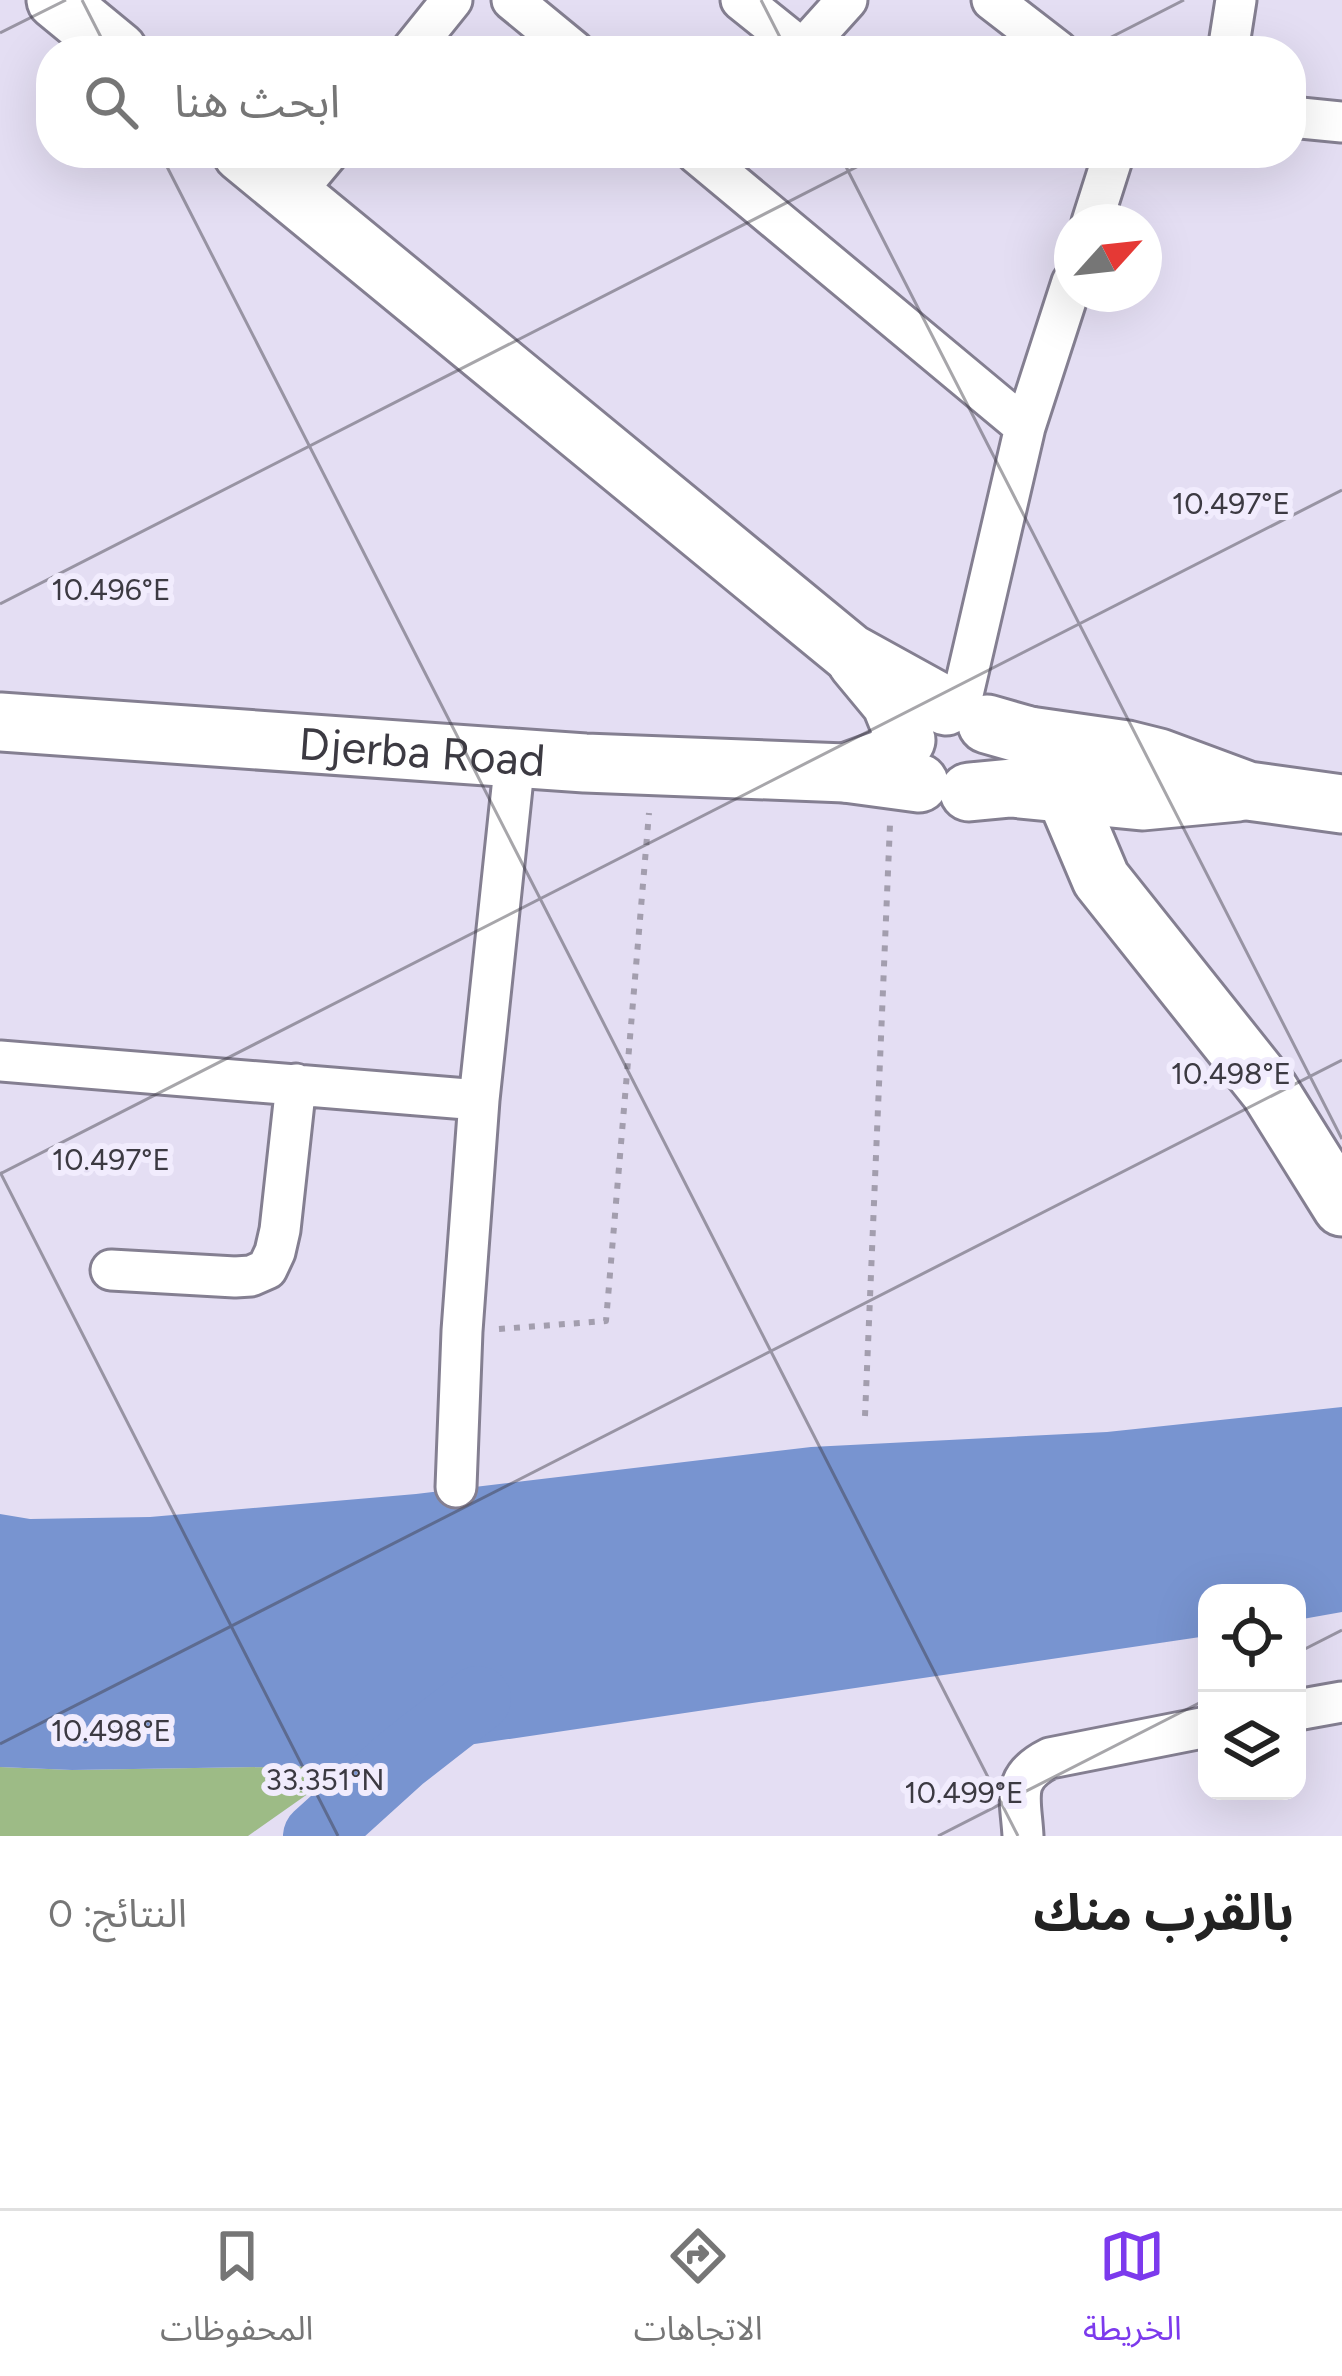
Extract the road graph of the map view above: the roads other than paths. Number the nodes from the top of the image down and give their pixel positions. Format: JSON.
{"nodes":[{"id":1,"x":452,"y":0,"type":"edge"},
{"id":2,"x":512,"y":0,"type":"edge"},
{"id":3,"x":741,"y":0,"type":"edge"},
{"id":4,"x":847,"y":0,"type":"edge"},
{"id":5,"x":992,"y":0,"type":"edge"},
{"id":6,"x":1236,"y":0,"type":"edge"},
{"id":7,"x":71,"y":5,"type":"edge"},
{"id":8,"x":103,"y":36,"type":"edge"},
{"id":9,"x":423,"y":36,"type":"edge"},
{"id":10,"x":556,"y":36,"type":"edge"},
{"id":11,"x":785,"y":36,"type":"edge"},
{"id":12,"x":815,"y":36,"type":"edge"},
{"id":13,"x":1039,"y":36,"type":"edge"},
{"id":14,"x":1230,"y":36,"type":"edge"},
{"id":15,"x":1306,"y":118,"type":"edge"},
{"id":16,"x":1342,"y":122,"type":"edge"},
{"id":17,"x":721,"y":168,"type":"edge"},
{"id":18,"x":1109,"y":168,"type":"edge"},
{"id":19,"x":310,"y":174,"type":"edge"},
{"id":20,"x":1098,"y":204,"type":"edge"},
{"id":21,"x":1062,"y":312,"type":"edge"},
{"id":22,"x":1025,"y":428,"type":"junction"},
{"id":23,"x":0,"y":722,"type":"edge"},
{"id":24,"x":939,"y":749,"type":"junction"},
{"id":25,"x":515,"y":759,"type":"junction"},
{"id":26,"x":1249,"y":790,"type":"junction"},
{"id":27,"x":1063,"y":793,"type":"junction"},
{"id":28,"x":1342,"y":804,"type":"edge"},
{"id":29,"x":0,"y":1060,"type":"edge"},
{"id":30,"x":296,"y":1084,"type":"junction"},
{"id":31,"x":479,"y":1100,"type":"junction"},
{"id":32,"x":1342,"y":1207,"type":"edge"},
{"id":33,"x":111,"y":1270,"type":"dead end"},
{"id":34,"x":457,"y":1486,"type":"dead end"},
{"id":35,"x":1342,"y":1702,"type":"edge"},
{"id":36,"x":1306,"y":1708,"type":"edge"},
{"id":37,"x":1198,"y":1729,"type":"edge"},
{"id":38,"x":1023,"y":1836,"type":"edge"}],
"edges":[{"from":1,"to":9,"type":"street"},
{"from":2,"to":10,"type":"street"},
{"from":3,"to":11,"type":"street"},
{"from":4,"to":12,"type":"street"},
{"from":5,"to":13,"type":"street"},
{"from":6,"to":14,"type":"street"},
{"from":7,"to":8,"type":"main road"},
{"from":15,"to":16,"type":"street"},
{"from":17,"to":22,"type":"street"},
{"from":18,"to":20,"type":"street"},
{"from":19,"to":24,"type":"main road"},
{"from":21,"to":22,"type":"street"},
{"from":22,"to":24,"type":"street"},
{"from":23,"to":25,"type":"main road","name":"Djerba Road"},
{"from":24,"to":25,"type":"main road","name":"Djerba Road"},
{"from":24,"to":26,"type":"main road","name":"Djerba Road"},
{"from":24,"to":27,"type":"main road","name":"Djerba Road"},
{"from":24,"to":27,"type":"main road"},
{"from":25,"to":31,"type":"street"},
{"from":26,"to":27,"type":"main road","name":"Djerba Road"},
{"from":26,"to":28,"type":"main road","name":"Djerba Road"},
{"from":27,"to":32,"type":"main road"},
{"from":29,"to":30,"type":"street"},
{"from":30,"to":31,"type":"street"},
{"from":30,"to":33,"type":"street"},
{"from":31,"to":34,"type":"street"},
{"from":35,"to":36,"type":"street"},
{"from":37,"to":38,"type":"street"}]}
